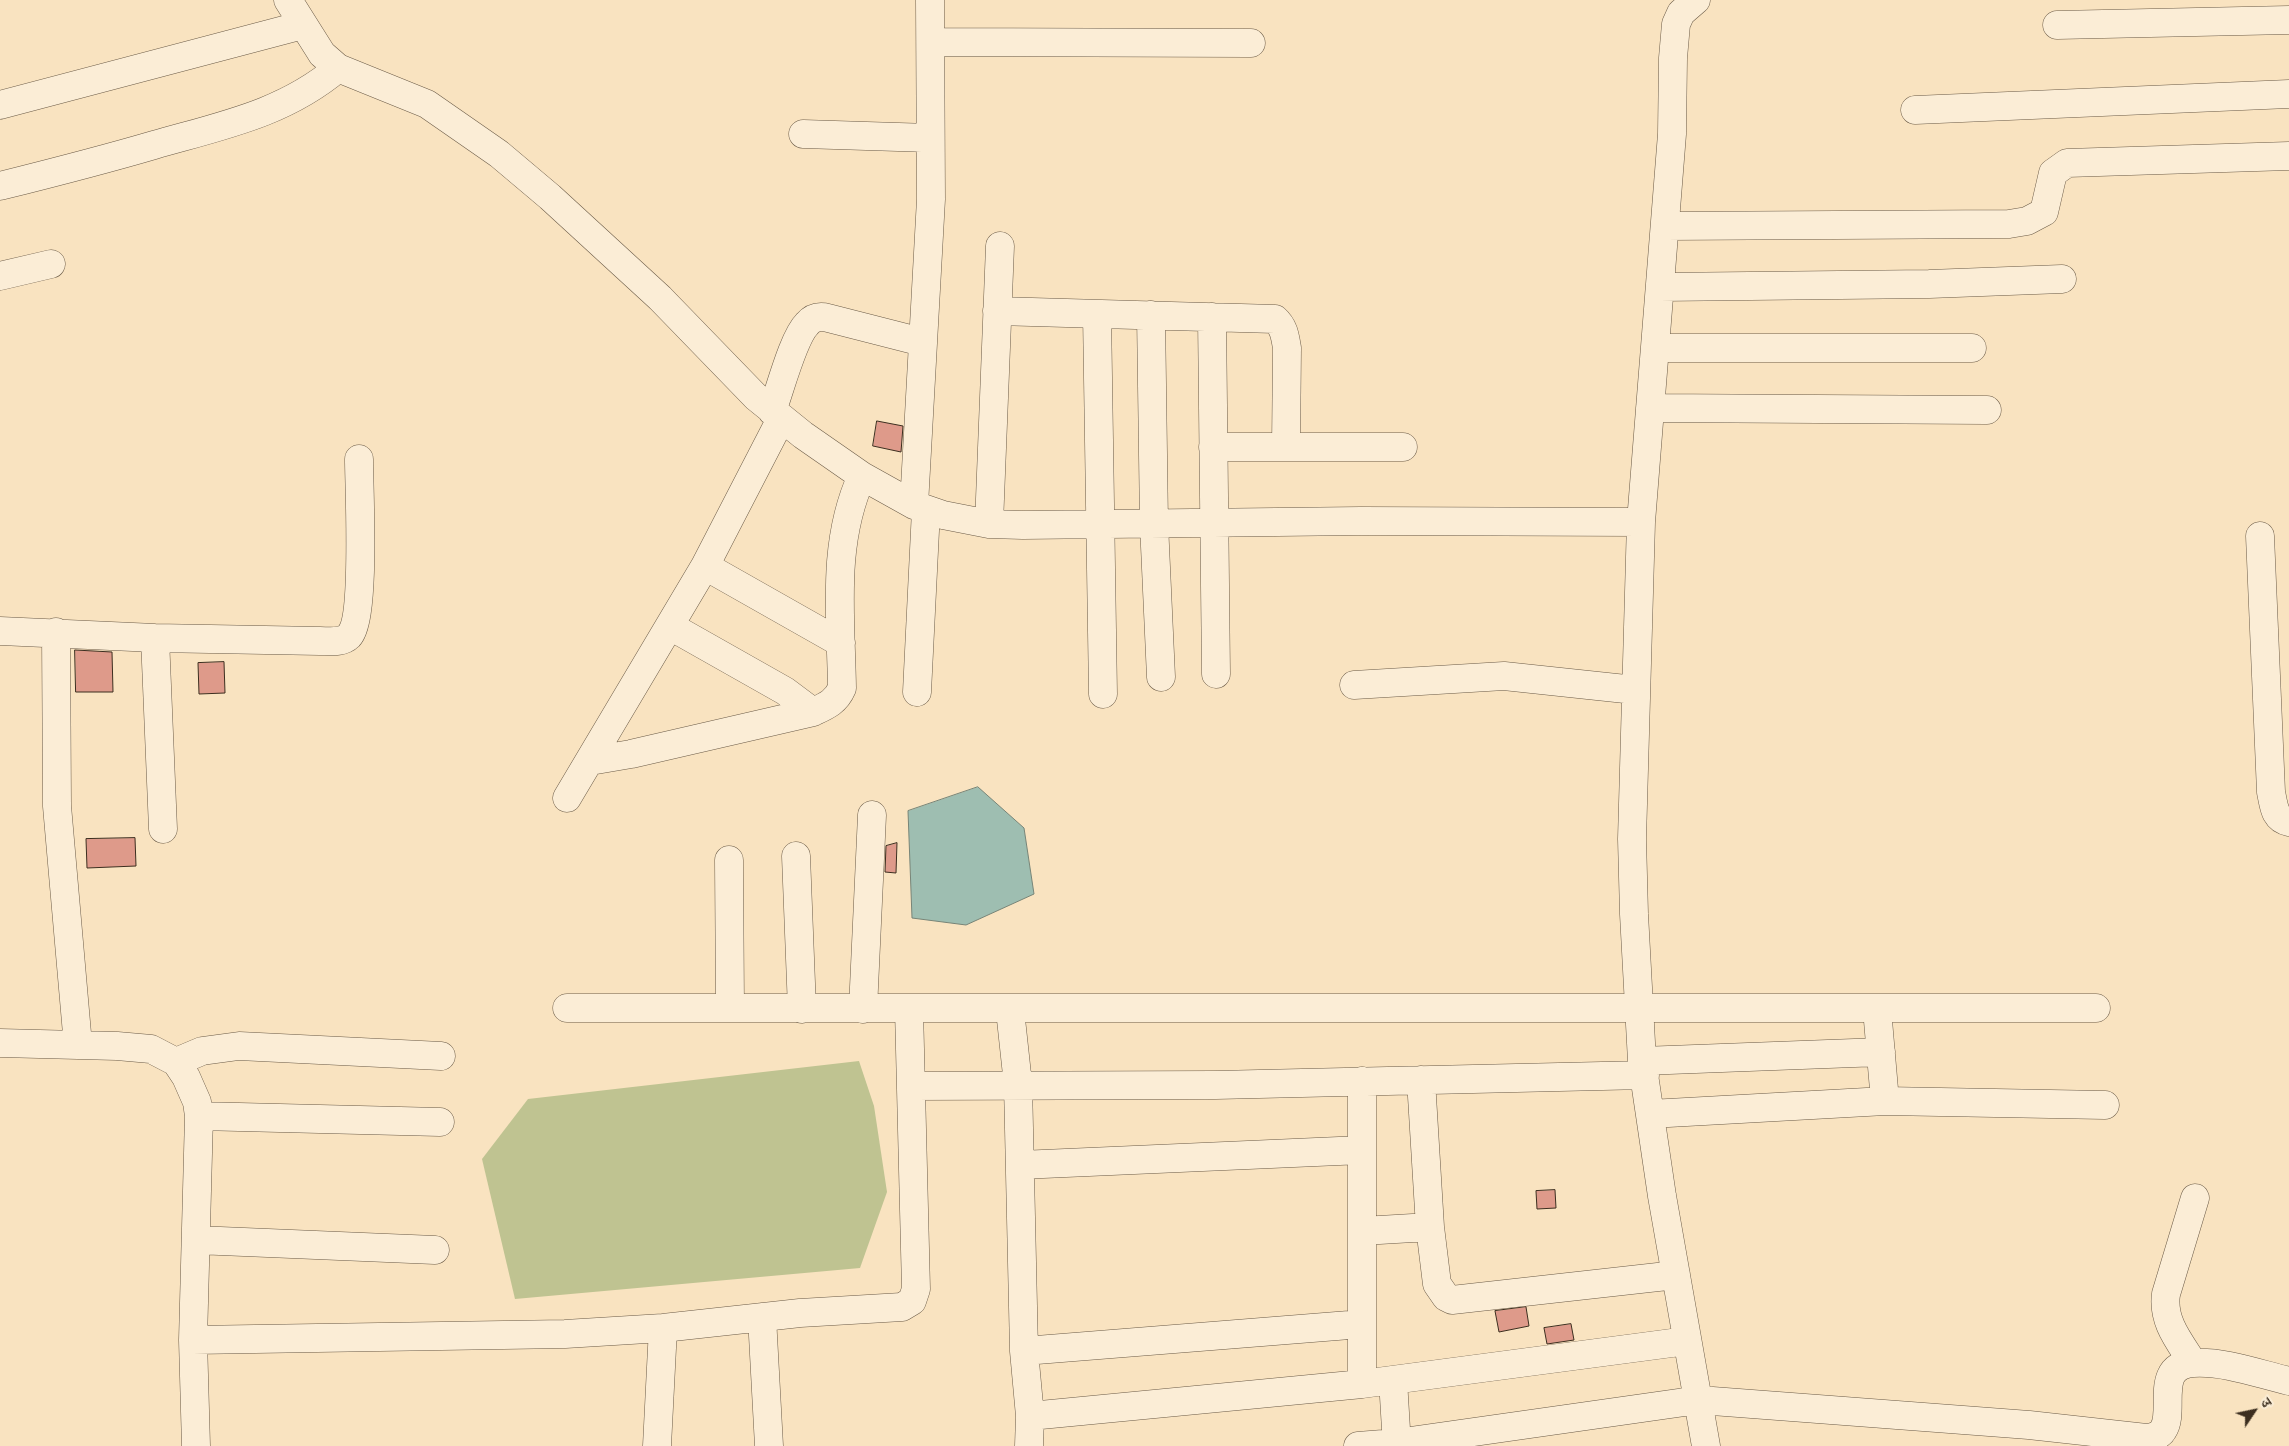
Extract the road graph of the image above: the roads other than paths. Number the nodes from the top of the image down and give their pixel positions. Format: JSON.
{"nodes":[{"id":1,"x":288,"y":0,"type":"edge"},
{"id":2,"x":930,"y":0,"type":"edge"},
{"id":3,"x":1696,"y":0,"type":"edge"},
{"id":4,"x":2289,"y":20,"type":"edge"},
{"id":5,"x":303,"y":25,"type":"junction"},
{"id":6,"x":2057,"y":25,"type":"dead end"},
{"id":7,"x":931,"y":42,"type":"junction"},
{"id":8,"x":1252,"y":43,"type":"dead end"},
{"id":9,"x":338,"y":68,"type":"junction"},
{"id":10,"x":2289,"y":94,"type":"edge"},
{"id":11,"x":0,"y":105,"type":"edge"},
{"id":12,"x":1915,"y":110,"type":"dead end"},
{"id":13,"x":803,"y":134,"type":"dead end"},
{"id":14,"x":930,"y":138,"type":"junction"},
{"id":15,"x":2289,"y":156,"type":"edge"},
{"id":16,"x":0,"y":186,"type":"edge"},
{"id":17,"x":1665,"y":226,"type":"junction"},
{"id":18,"x":1000,"y":246,"type":"dead end"},
{"id":19,"x":51,"y":264,"type":"dead end"},
{"id":20,"x":0,"y":276,"type":"edge"},
{"id":21,"x":2062,"y":279,"type":"dead end"},
{"id":22,"x":1660,"y":287,"type":"junction"},
{"id":23,"x":997,"y":311,"type":"junction"},
{"id":24,"x":1097,"y":314,"type":"junction"},
{"id":25,"x":1151,"y":315,"type":"junction"},
{"id":26,"x":1212,"y":317,"type":"junction"},
{"id":27,"x":922,"y":342,"type":"junction"},
{"id":28,"x":1655,"y":348,"type":"junction"},
{"id":29,"x":1972,"y":348,"type":"dead end"},
{"id":30,"x":1650,"y":408,"type":"junction"},
{"id":31,"x":1987,"y":410,"type":"dead end"},
{"id":32,"x":777,"y":415,"type":"junction"},
{"id":33,"x":1213,"y":447,"type":"junction"},
{"id":34,"x":1286,"y":447,"type":"junction"},
{"id":35,"x":1403,"y":447,"type":"dead end"},
{"id":36,"x":359,"y":459,"type":"dead end"},
{"id":37,"x":862,"y":476,"type":"junction"},
{"id":38,"x":920,"y":507,"type":"junction"},
{"id":39,"x":1215,"y":522,"type":"junction"},
{"id":40,"x":1641,"y":522,"type":"junction"},
{"id":41,"x":989,"y":524,"type":"junction"},
{"id":42,"x":1099,"y":524,"type":"junction"},
{"id":43,"x":1154,"y":524,"type":"junction"},
{"id":44,"x":2260,"y":536,"type":"dead end"},
{"id":45,"x":705,"y":566,"type":"junction"},
{"id":46,"x":670,"y":626,"type":"junction"},
{"id":47,"x":0,"y":631,"type":"edge"},
{"id":48,"x":56,"y":632,"type":"junction"},
{"id":49,"x":155,"y":638,"type":"junction"},
{"id":50,"x":841,"y":642,"type":"junction"},
{"id":51,"x":1216,"y":674,"type":"dead end"},
{"id":52,"x":1160,"y":677,"type":"dead end"},
{"id":53,"x":1354,"y":685,"type":"dead end"},
{"id":54,"x":1635,"y":690,"type":"junction"},
{"id":55,"x":917,"y":692,"type":"dead end"},
{"id":56,"x":1103,"y":694,"type":"dead end"},
{"id":57,"x":813,"y":712,"type":"junction"},
{"id":58,"x":590,"y":761,"type":"junction"},
{"id":59,"x":568,"y":798,"type":"dead end"},
{"id":60,"x":872,"y":815,"type":"dead end"},
{"id":61,"x":2289,"y":822,"type":"edge"},
{"id":62,"x":163,"y":829,"type":"dead end"},
{"id":63,"x":796,"y":856,"type":"dead end"},
{"id":64,"x":729,"y":860,"type":"dead end"},
{"id":65,"x":567,"y":1008,"type":"dead end"},
{"id":66,"x":730,"y":1008,"type":"junction"},
{"id":67,"x":2096,"y":1008,"type":"dead end"},
{"id":68,"x":802,"y":1009,"type":"junction"},
{"id":69,"x":863,"y":1009,"type":"junction"},
{"id":70,"x":909,"y":1009,"type":"junction"},
{"id":71,"x":1640,"y":1009,"type":"junction"},
{"id":72,"x":1877,"y":1009,"type":"junction"},
{"id":73,"x":1010,"y":1010,"type":"junction"},
{"id":74,"x":0,"y":1043,"type":"edge"},
{"id":75,"x":78,"y":1045,"type":"junction"},
{"id":76,"x":1881,"y":1052,"type":"junction"},
{"id":77,"x":442,"y":1056,"type":"dead end"},
{"id":78,"x":176,"y":1062,"type":"junction"},
{"id":79,"x":1643,"y":1068,"type":"junction"},
{"id":80,"x":1421,"y":1080,"type":"junction"},
{"id":81,"x":1362,"y":1081,"type":"junction"},
{"id":82,"x":1018,"y":1084,"type":"junction"},
{"id":83,"x":911,"y":1086,"type":"junction"},
{"id":84,"x":1885,"y":1101,"type":"junction"},
{"id":85,"x":2105,"y":1105,"type":"dead end"},
{"id":86,"x":1650,"y":1114,"type":"junction"},
{"id":87,"x":199,"y":1116,"type":"junction"},
{"id":88,"x":440,"y":1122,"type":"dead end"},
{"id":89,"x":1362,"y":1150,"type":"junction"},
{"id":90,"x":1020,"y":1166,"type":"junction"},
{"id":91,"x":2195,"y":1198,"type":"dead end"},
{"id":92,"x":1430,"y":1227,"type":"junction"},
{"id":93,"x":1362,"y":1231,"type":"junction"},
{"id":94,"x":196,"y":1240,"type":"junction"},
{"id":95,"x":435,"y":1250,"type":"dead end"},
{"id":96,"x":1676,"y":1275,"type":"junction"},
{"id":97,"x":762,"y":1317,"type":"junction"},
{"id":98,"x":1362,"y":1324,"type":"junction"},
{"id":99,"x":663,"y":1328,"type":"junction"},
{"id":100,"x":194,"y":1340,"type":"junction"},
{"id":101,"x":1687,"y":1341,"type":"junction"},
{"id":102,"x":1024,"y":1351,"type":"junction"},
{"id":103,"x":2193,"y":1363,"type":"junction"},
{"id":104,"x":1393,"y":1380,"type":"junction"},
{"id":105,"x":2289,"y":1381,"type":"edge"},
{"id":106,"x":1362,"y":1384,"type":"junction"},
{"id":107,"x":1700,"y":1400,"type":"junction"},
{"id":108,"x":1030,"y":1416,"type":"junction"},
{"id":109,"x":2025,"y":1436,"type":"edge"},
{"id":110,"x":1397,"y":1445,"type":"edge"},
{"id":111,"x":196,"y":1446,"type":"edge"},
{"id":112,"x":657,"y":1446,"type":"edge"},
{"id":113,"x":768,"y":1446,"type":"edge"},
{"id":114,"x":1028,"y":1446,"type":"edge"},
{"id":115,"x":1358,"y":1446,"type":"edge"},
{"id":116,"x":1706,"y":1446,"type":"edge"}],
"edges":[{"from":1,"to":5,"type":"street"},
{"from":2,"to":7,"type":"street"},
{"from":3,"to":17,"type":"street"},
{"from":4,"to":6,"type":"street"},
{"from":5,"to":9,"type":"street"},
{"from":5,"to":11,"type":"street"},
{"from":7,"to":8,"type":"street"},
{"from":7,"to":14,"type":"street"},
{"from":9,"to":16,"type":"street"},
{"from":9,"to":32,"type":"street"},
{"from":10,"to":12,"type":"street"},
{"from":13,"to":14,"type":"street"},
{"from":14,"to":27,"type":"street"},
{"from":15,"to":17,"type":"street"},
{"from":17,"to":22,"type":"street"},
{"from":18,"to":23,"type":"street"},
{"from":19,"to":20,"type":"street"},
{"from":21,"to":22,"type":"street"},
{"from":22,"to":28,"type":"street"},
{"from":23,"to":24,"type":"street"},
{"from":23,"to":41,"type":"street"},
{"from":24,"to":25,"type":"street"},
{"from":24,"to":42,"type":"street"},
{"from":25,"to":26,"type":"street"},
{"from":25,"to":43,"type":"street"},
{"from":26,"to":33,"type":"street"},
{"from":26,"to":34,"type":"street"},
{"from":27,"to":32,"type":"street"},
{"from":27,"to":38,"type":"street"},
{"from":28,"to":29,"type":"street"},
{"from":28,"to":30,"type":"street"},
{"from":30,"to":31,"type":"street"},
{"from":30,"to":40,"type":"street"},
{"from":32,"to":37,"type":"street"},
{"from":32,"to":45,"type":"street"},
{"from":33,"to":34,"type":"street"},
{"from":33,"to":39,"type":"street"},
{"from":34,"to":35,"type":"street"},
{"from":36,"to":49,"type":"street"},
{"from":37,"to":38,"type":"street"},
{"from":37,"to":50,"type":"street"},
{"from":38,"to":41,"type":"street"},
{"from":38,"to":55,"type":"street"},
{"from":39,"to":40,"type":"street"},
{"from":39,"to":43,"type":"street"},
{"from":39,"to":51,"type":"street"},
{"from":40,"to":54,"type":"street"},
{"from":41,"to":42,"type":"street"},
{"from":42,"to":43,"type":"street"},
{"from":42,"to":56,"type":"street"},
{"from":43,"to":52,"type":"street"},
{"from":44,"to":61,"type":"street"},
{"from":45,"to":46,"type":"street"},
{"from":45,"to":50,"type":"street"},
{"from":46,"to":57,"type":"street"},
{"from":46,"to":58,"type":"street"},
{"from":47,"to":48,"type":"street"},
{"from":48,"to":49,"type":"street"},
{"from":48,"to":75,"type":"street"},
{"from":49,"to":62,"type":"street"},
{"from":50,"to":57,"type":"street"},
{"from":53,"to":54,"type":"street"},
{"from":54,"to":71,"type":"street"},
{"from":57,"to":58,"type":"street"},
{"from":58,"to":59,"type":"street"},
{"from":60,"to":69,"type":"street"},
{"from":63,"to":68,"type":"street"},
{"from":64,"to":66,"type":"street"},
{"from":65,"to":66,"type":"street"},
{"from":66,"to":68,"type":"street"},
{"from":67,"to":72,"type":"street"},
{"from":68,"to":69,"type":"street"},
{"from":69,"to":70,"type":"street"},
{"from":70,"to":73,"type":"street"},
{"from":70,"to":83,"type":"street"},
{"from":71,"to":72,"type":"street"},
{"from":71,"to":73,"type":"street"},
{"from":71,"to":79,"type":"street"},
{"from":72,"to":76,"type":"street"},
{"from":73,"to":82,"type":"street"},
{"from":74,"to":75,"type":"street"},
{"from":75,"to":78,"type":"street"},
{"from":76,"to":79,"type":"street"},
{"from":76,"to":84,"type":"street"},
{"from":77,"to":78,"type":"street"},
{"from":78,"to":87,"type":"street"},
{"from":79,"to":80,"type":"street"},
{"from":79,"to":86,"type":"street"},
{"from":80,"to":81,"type":"street"},
{"from":80,"to":92,"type":"street"},
{"from":81,"to":82,"type":"street"},
{"from":81,"to":89,"type":"street"},
{"from":82,"to":83,"type":"street"},
{"from":82,"to":90,"type":"street"},
{"from":83,"to":97,"type":"street"},
{"from":84,"to":85,"type":"street"},
{"from":84,"to":86,"type":"street"},
{"from":86,"to":96,"type":"street"},
{"from":87,"to":88,"type":"street"},
{"from":87,"to":94,"type":"street"},
{"from":89,"to":90,"type":"street"},
{"from":89,"to":93,"type":"street"},
{"from":90,"to":102,"type":"street"},
{"from":91,"to":103,"type":"street"},
{"from":92,"to":93,"type":"street"},
{"from":92,"to":96,"type":"street"},
{"from":93,"to":98,"type":"street"},
{"from":94,"to":95,"type":"street"},
{"from":94,"to":100,"type":"street"},
{"from":96,"to":101,"type":"street"},
{"from":97,"to":99,"type":"street"},
{"from":97,"to":113,"type":"street"},
{"from":98,"to":102,"type":"street"},
{"from":98,"to":106,"type":"street"},
{"from":99,"to":100,"type":"street"},
{"from":99,"to":112,"type":"street"},
{"from":100,"to":111,"type":"street"},
{"from":101,"to":104,"type":"street"},
{"from":101,"to":107,"type":"street"},
{"from":102,"to":108,"type":"street"},
{"from":103,"to":105,"type":"street"},
{"from":103,"to":109,"type":"street"},
{"from":104,"to":106,"type":"street"},
{"from":104,"to":110,"type":"street"},
{"from":106,"to":108,"type":"street"},
{"from":107,"to":109,"type":"street"},
{"from":107,"to":110,"type":"street"},
{"from":107,"to":116,"type":"street"},
{"from":108,"to":114,"type":"street"},
{"from":110,"to":115,"type":"street"}]}
